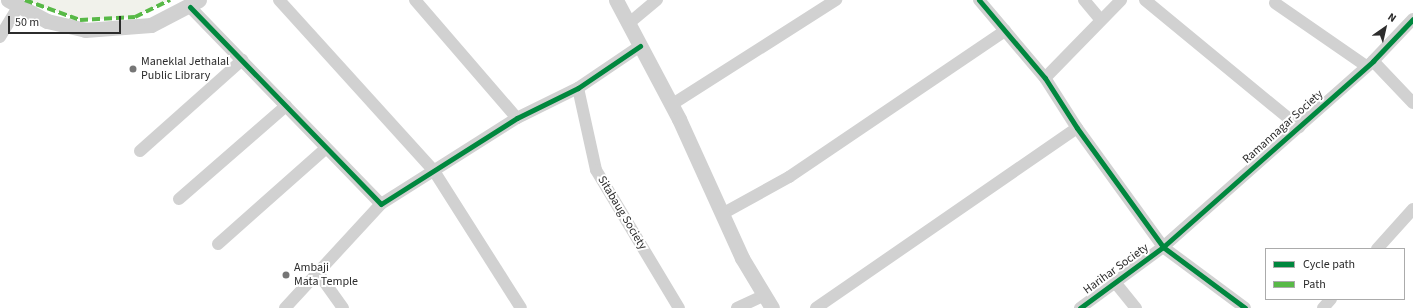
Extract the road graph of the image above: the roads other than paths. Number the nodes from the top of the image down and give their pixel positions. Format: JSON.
{"nodes":[{"id":1,"x":279,"y":0,"type":"edge"},
{"id":2,"x":415,"y":0,"type":"edge"},
{"id":3,"x":616,"y":0,"type":"edge"},
{"id":4,"x":658,"y":0,"type":"edge"},
{"id":5,"x":836,"y":0,"type":"edge"},
{"id":6,"x":979,"y":0,"type":"edge"},
{"id":7,"x":1084,"y":0,"type":"edge"},
{"id":8,"x":1121,"y":0,"type":"edge"},
{"id":9,"x":1145,"y":0,"type":"edge"},
{"id":10,"x":194,"y":3,"type":"edge"},
{"id":11,"x":1275,"y":3,"type":"dead end"},
{"id":12,"x":13,"y":4,"type":"edge"},
{"id":13,"x":1413,"y":19,"type":"edge"},
{"id":14,"x":1101,"y":20,"type":"junction"},
{"id":15,"x":628,"y":24,"type":"junction"},
{"id":16,"x":1005,"y":31,"type":"junction"},
{"id":17,"x":0,"y":37,"type":"edge"},
{"id":18,"x":640,"y":46,"type":"junction"},
{"id":19,"x":1026,"y":56,"type":"junction"},
{"id":20,"x":242,"y":60,"type":"junction"},
{"id":21,"x":1370,"y":64,"type":"junction"},
{"id":22,"x":1045,"y":78,"type":"junction"},
{"id":23,"x":578,"y":88,"type":"junction"},
{"id":24,"x":1413,"y":103,"type":"edge"},
{"id":25,"x":671,"y":105,"type":"junction"},
{"id":26,"x":286,"y":106,"type":"junction"},
{"id":27,"x":518,"y":118,"type":"junction"},
{"id":28,"x":1074,"y":124,"type":"junction"},
{"id":29,"x":1298,"y":127,"type":"junction"},
{"id":30,"x":326,"y":148,"type":"junction"},
{"id":31,"x":140,"y":151,"type":"dead end"},
{"id":32,"x":434,"y":171,"type":"junction"},
{"id":33,"x":179,"y":199,"type":"dead end"},
{"id":34,"x":381,"y":204,"type":"junction"},
{"id":35,"x":1413,"y":209,"type":"edge"},
{"id":36,"x":722,"y":214,"type":"junction"},
{"id":37,"x":218,"y":244,"type":"dead end"},
{"id":38,"x":1163,"y":247,"type":"junction"},
{"id":39,"x":1378,"y":248,"type":"edge"},
{"id":40,"x":318,"y":273,"type":"junction"},
{"id":41,"x":1114,"y":281,"type":"junction"},
{"id":42,"x":765,"y":295,"type":"junction"},
{"id":43,"x":1330,"y":300,"type":"edge"},
{"id":44,"x":285,"y":308,"type":"edge"},
{"id":45,"x":342,"y":308,"type":"edge"},
{"id":46,"x":521,"y":308,"type":"edge"},
{"id":47,"x":679,"y":308,"type":"edge"},
{"id":48,"x":737,"y":308,"type":"edge"},
{"id":49,"x":772,"y":308,"type":"edge"},
{"id":50,"x":816,"y":308,"type":"edge"},
{"id":51,"x":1080,"y":308,"type":"edge"},
{"id":52,"x":1136,"y":308,"type":"edge"},
{"id":53,"x":1245,"y":308,"type":"edge"},
{"id":54,"x":1323,"y":308,"type":"edge"}],
"edges":[{"from":1,"to":32,"type":"street"},
{"from":2,"to":27,"type":"street"},
{"from":3,"to":15,"type":"street"},
{"from":4,"to":15,"type":"street"},
{"from":5,"to":25,"type":"street"},
{"from":6,"to":16,"type":"street"},
{"from":7,"to":14,"type":"street"},
{"from":8,"to":14,"type":"street"},
{"from":9,"to":29,"type":"street"},
{"from":10,"to":12,"type":"street"},
{"from":10,"to":20,"type":"street"},
{"from":11,"to":21,"type":"street"},
{"from":12,"to":17,"type":"street"},
{"from":13,"to":21,"type":"street","name":"Ramannagar Society"},
{"from":14,"to":22,"type":"street"},
{"from":15,"to":18,"type":"street"},
{"from":16,"to":19,"type":"street"},
{"from":16,"to":36,"type":"street"},
{"from":18,"to":23,"type":"street"},
{"from":18,"to":25,"type":"street"},
{"from":19,"to":22,"type":"street"},
{"from":19,"to":28,"type":"street"},
{"from":20,"to":26,"type":"street"},
{"from":20,"to":31,"type":"street"},
{"from":21,"to":24,"type":"street"},
{"from":21,"to":29,"type":"street","name":"Ramannagar Society"},
{"from":22,"to":28,"type":"street"},
{"from":23,"to":27,"type":"street"},
{"from":23,"to":47,"type":"street","name":"Sitabaug Society"},
{"from":25,"to":36,"type":"street"},
{"from":26,"to":30,"type":"street"},
{"from":26,"to":33,"type":"street"},
{"from":27,"to":32,"type":"street"},
{"from":28,"to":38,"type":"street"},
{"from":28,"to":50,"type":"street"},
{"from":29,"to":38,"type":"street","name":"Ramannagar Society"},
{"from":30,"to":34,"type":"street"},
{"from":30,"to":37,"type":"street"},
{"from":32,"to":34,"type":"street"},
{"from":32,"to":46,"type":"street"},
{"from":34,"to":40,"type":"street"},
{"from":35,"to":39,"type":"street"},
{"from":36,"to":42,"type":"street"},
{"from":38,"to":41,"type":"street","name":"Harihar Society"},
{"from":38,"to":53,"type":"street"},
{"from":40,"to":44,"type":"street"},
{"from":40,"to":45,"type":"street"},
{"from":41,"to":51,"type":"street","name":"Harihar Society"},
{"from":41,"to":52,"type":"street"},
{"from":42,"to":48,"type":"street"},
{"from":42,"to":49,"type":"street"},
{"from":43,"to":54,"type":"street"}]}
